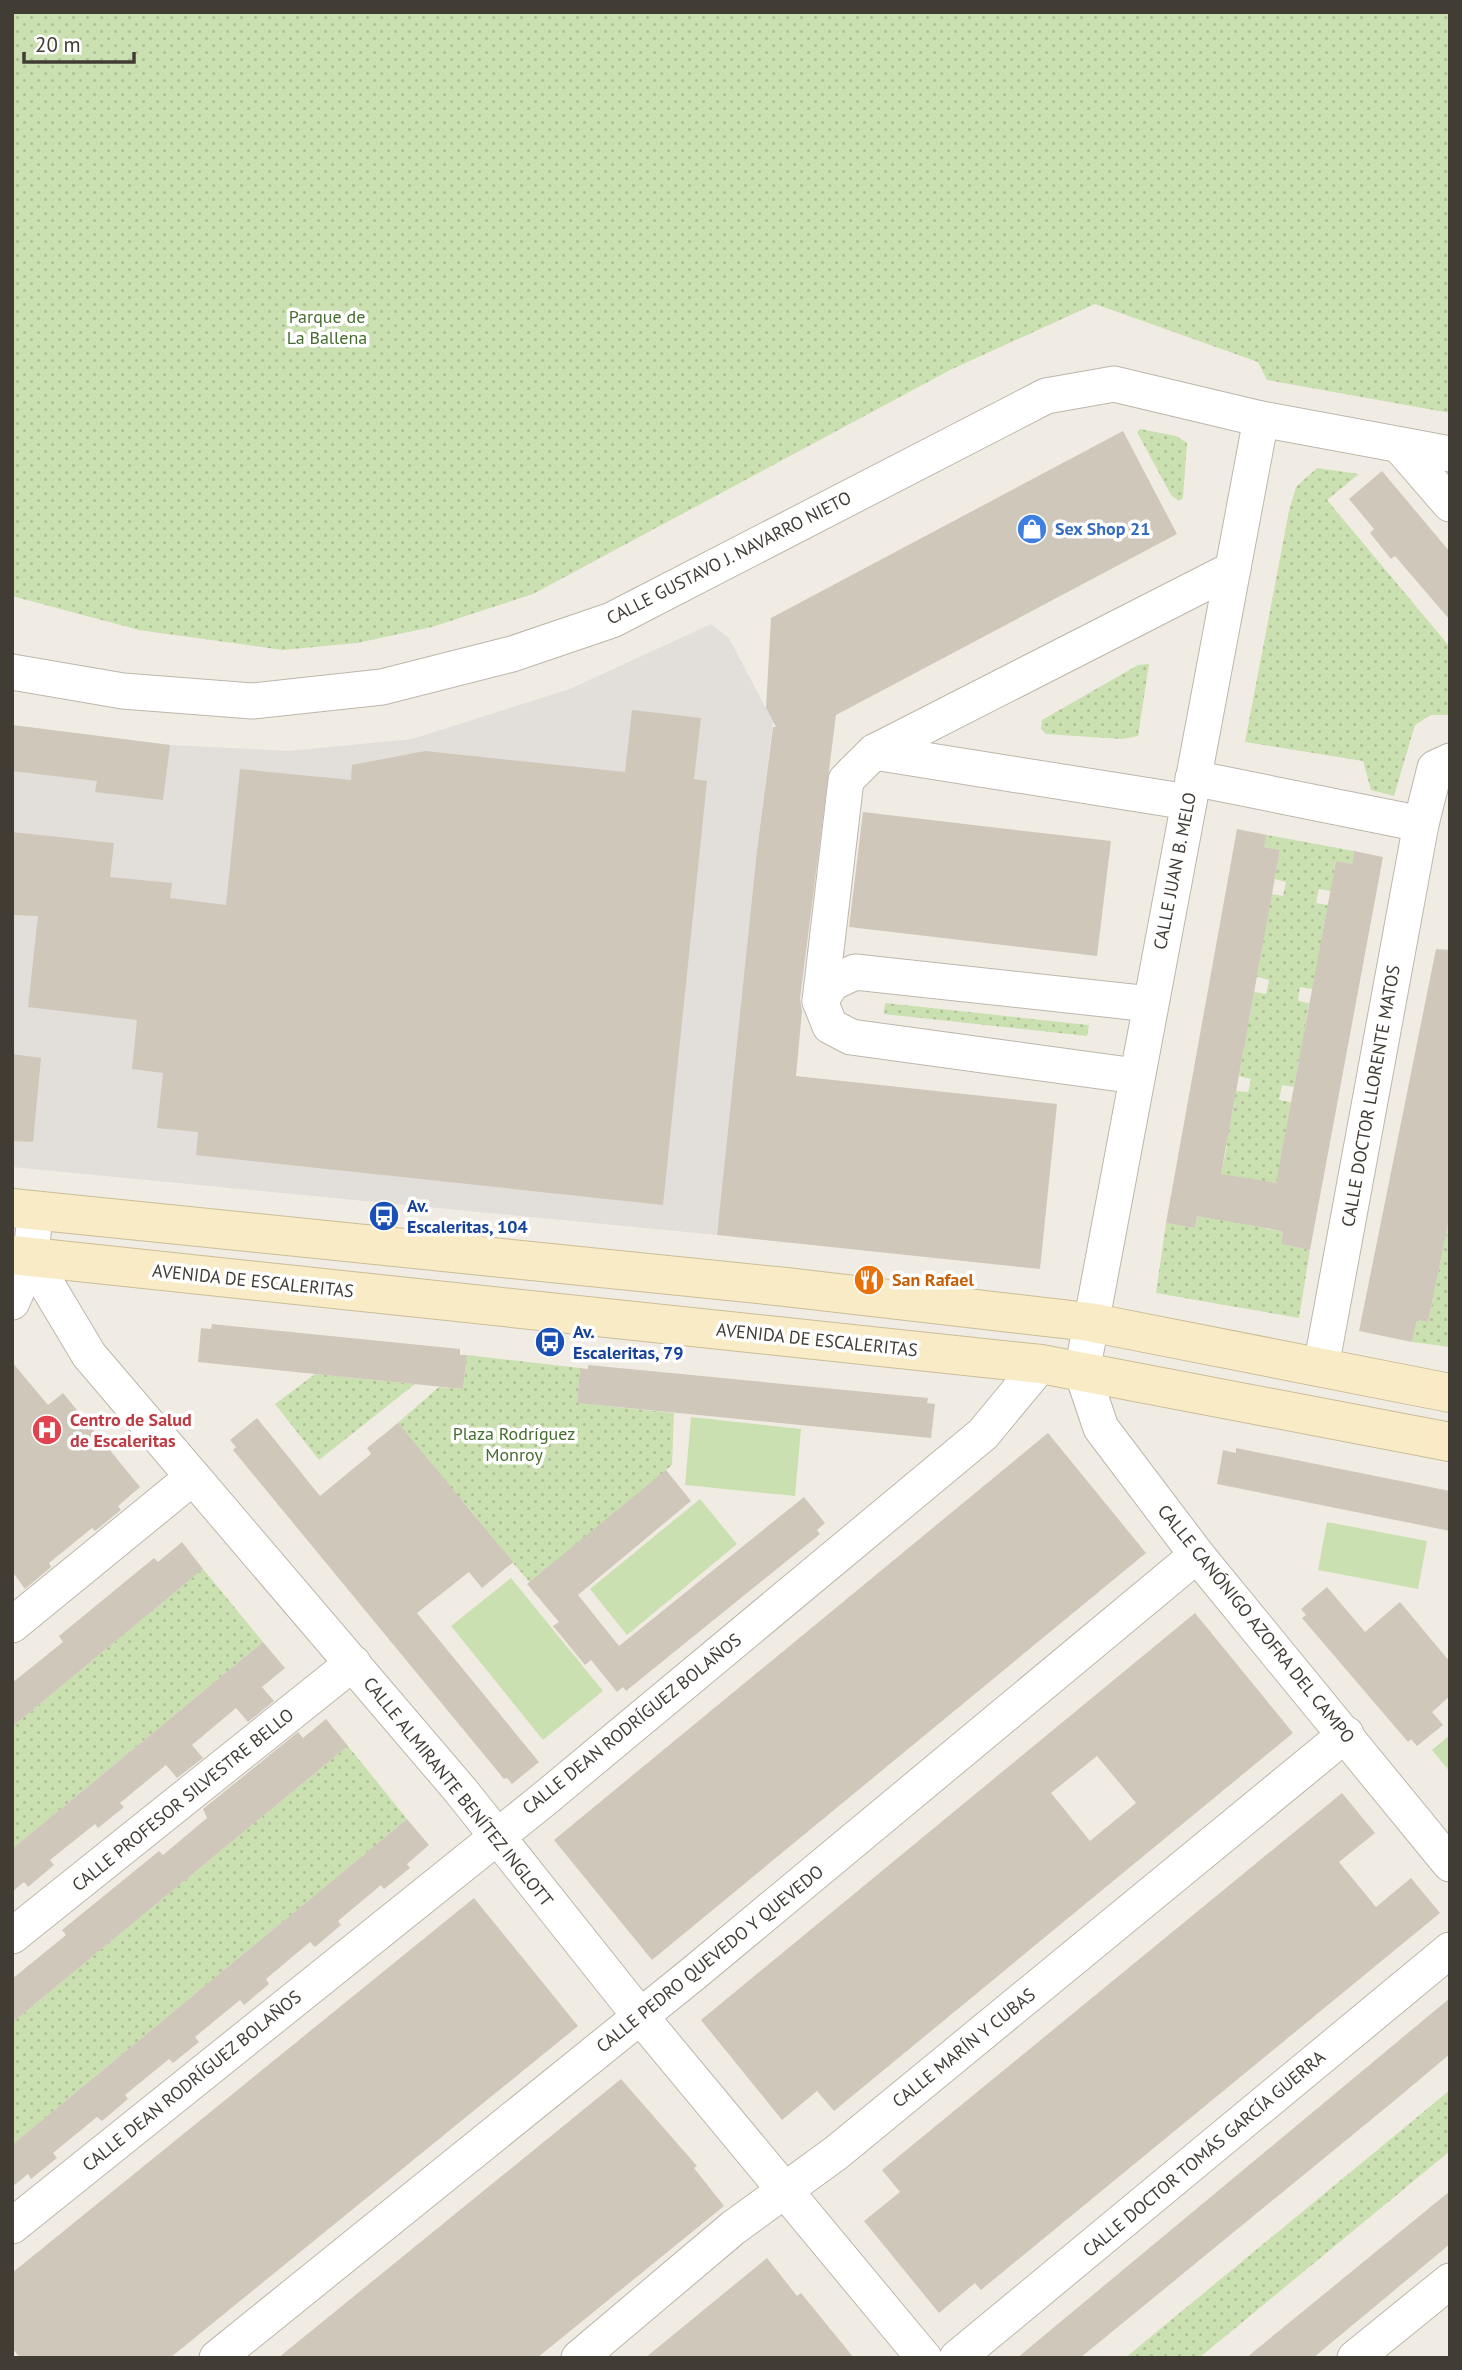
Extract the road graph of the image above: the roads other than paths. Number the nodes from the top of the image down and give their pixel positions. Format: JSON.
{"nodes":[{"id":1,"x":1261,"y":419,"type":"junction"},
{"id":2,"x":1399,"y":445,"type":"junction"},
{"id":3,"x":1450,"y":454,"type":"edge"},
{"id":4,"x":1450,"y":504,"type":"edge"},
{"id":5,"x":1233,"y":569,"type":"junction"},
{"id":6,"x":12,"y":672,"type":"edge"},
{"id":7,"x":874,"y":752,"type":"junction"},
{"id":8,"x":1450,"y":761,"type":"edge"},
{"id":9,"x":1191,"y":790,"type":"junction"},
{"id":10,"x":1421,"y":824,"type":"junction"},
{"id":11,"x":820,"y":1001,"type":"junction"},
{"id":12,"x":1150,"y":1004,"type":"junction"},
{"id":13,"x":1136,"y":1076,"type":"junction"},
{"id":14,"x":24,"y":1209,"type":"edge"},
{"id":15,"x":21,"y":1257,"type":"edge"},
{"id":16,"x":12,"y":1302,"type":"edge"},
{"id":17,"x":1089,"y":1322,"type":"junction"},
{"id":18,"x":1041,"y":1364,"type":"junction"},
{"id":19,"x":1321,"y":1367,"type":"junction"},
{"id":20,"x":1082,"y":1372,"type":"junction"},
{"id":21,"x":1450,"y":1393,"type":"edge"},
{"id":22,"x":1450,"y":1441,"type":"edge"},
{"id":23,"x":193,"y":1477,"type":"junction"},
{"id":24,"x":1197,"y":1555,"type":"junction"},
{"id":25,"x":12,"y":1625,"type":"edge"},
{"id":26,"x":353,"y":1663,"type":"junction"},
{"id":27,"x":1346,"y":1734,"type":"junction"},
{"id":28,"x":495,"y":1837,"type":"junction"},
{"id":29,"x":1450,"y":1864,"type":"edge"},
{"id":30,"x":12,"y":1936,"type":"edge"},
{"id":31,"x":1450,"y":1950,"type":"edge"},
{"id":32,"x":640,"y":2016,"type":"junction"},
{"id":33,"x":786,"y":2189,"type":"junction"},
{"id":34,"x":12,"y":2226,"type":"edge"},
{"id":35,"x":1450,"y":2281,"type":"edge"},
{"id":36,"x":217,"y":2358,"type":"edge"},
{"id":37,"x":579,"y":2358,"type":"edge"},
{"id":38,"x":924,"y":2358,"type":"edge"},
{"id":39,"x":957,"y":2358,"type":"edge"},
{"id":40,"x":1355,"y":2358,"type":"edge"}],
"edges":[{"from":1,"to":2,"type":"street","name":"CALLE GUSTAVO J. NAVARRO NIETO"},
{"from":1,"to":5,"type":"street","name":"CALLE JUAN B. MELO"},
{"from":1,"to":6,"type":"street","name":"CALLE GUSTAVO J. NAVARRO NIETO"},
{"from":2,"to":3,"type":"street","name":"CALLE GUSTAVO J. NAVARRO NIETO"},
{"from":2,"to":4,"type":"street"},
{"from":5,"to":7,"type":"street"},
{"from":5,"to":9,"type":"street","name":"CALLE JUAN B. MELO"},
{"from":7,"to":9,"type":"street"},
{"from":7,"to":11,"type":"street"},
{"from":8,"to":10,"type":"street","name":"CALLE DOCTOR LLORENTE MATOS"},
{"from":9,"to":10,"type":"street"},
{"from":9,"to":12,"type":"street","name":"CALLE JUAN B. MELO"},
{"from":10,"to":19,"type":"street","name":"CALLE DOCTOR LLORENTE MATOS"},
{"from":11,"to":12,"type":"street"},
{"from":11,"to":13,"type":"street"},
{"from":12,"to":13,"type":"street","name":"CALLE JUAN B. MELO"},
{"from":13,"to":17,"type":"street","name":"CALLE JUAN B. MELO"},
{"from":14,"to":15,"type":"street"},
{"from":14,"to":17,"type":"street"},
{"from":15,"to":16,"type":"street"},
{"from":15,"to":18,"type":"street","name":"AVENIDA DE ESCALERITAS"},
{"from":15,"to":23,"type":"street","name":"CALLE ALMIRANTE BENÍTEZ INGLOTT"},
{"from":17,"to":19,"type":"street"},
{"from":17,"to":20,"type":"street","name":"CALLE JUAN B. MELO"},
{"from":18,"to":20,"type":"street","name":"AVENIDA DE ESCALERITAS"},
{"from":18,"to":28,"type":"street","name":"CALLE DEAN RODRÍGUEZ BOLAÑOS"},
{"from":19,"to":21,"type":"street"},
{"from":20,"to":22,"type":"street","name":"AVENIDA DE ESCALERITAS"},
{"from":20,"to":24,"type":"street","name":"CALLE CANÓNIGO AZOFRA DEL CAMPO"},
{"from":23,"to":25,"type":"street"},
{"from":23,"to":26,"type":"street","name":"CALLE ALMIRANTE BENÍTEZ INGLOTT"},
{"from":24,"to":27,"type":"street","name":"CALLE CANÓNIGO AZOFRA DEL CAMPO"},
{"from":24,"to":32,"type":"street","name":"CALLE PEDRO QUEVEDO Y QUEVEDO"},
{"from":26,"to":28,"type":"street","name":"CALLE ALMIRANTE BENÍTEZ INGLOTT"},
{"from":26,"to":30,"type":"street","name":"CALLE PROFESOR SILVESTRE BELLO"},
{"from":27,"to":29,"type":"street","name":"CALLE CANÓNIGO AZOFRA DEL CAMPO"},
{"from":27,"to":33,"type":"street","name":"CALLE MARÍN Y CUBAS"},
{"from":28,"to":32,"type":"street","name":"CALLE ALMIRANTE BENÍTEZ INGLOTT"},
{"from":28,"to":34,"type":"street","name":"CALLE DEAN RODRÍGUEZ BOLAÑOS"},
{"from":31,"to":39,"type":"street","name":"CALLE DOCTOR TOMÁS GARCÍA GUERRA"},
{"from":32,"to":33,"type":"street","name":"CALLE ALMIRANTE BENÍTEZ INGLOTT"},
{"from":32,"to":36,"type":"street","name":"CALLE PEDRO QUEVEDO Y QUEVEDO"},
{"from":33,"to":37,"type":"street","name":"CALLE MARÍN Y CUBAS"},
{"from":33,"to":38,"type":"street","name":"CALLE ALMIRANTE BENÍTEZ INGLOTT"},
{"from":35,"to":40,"type":"street"}]}
